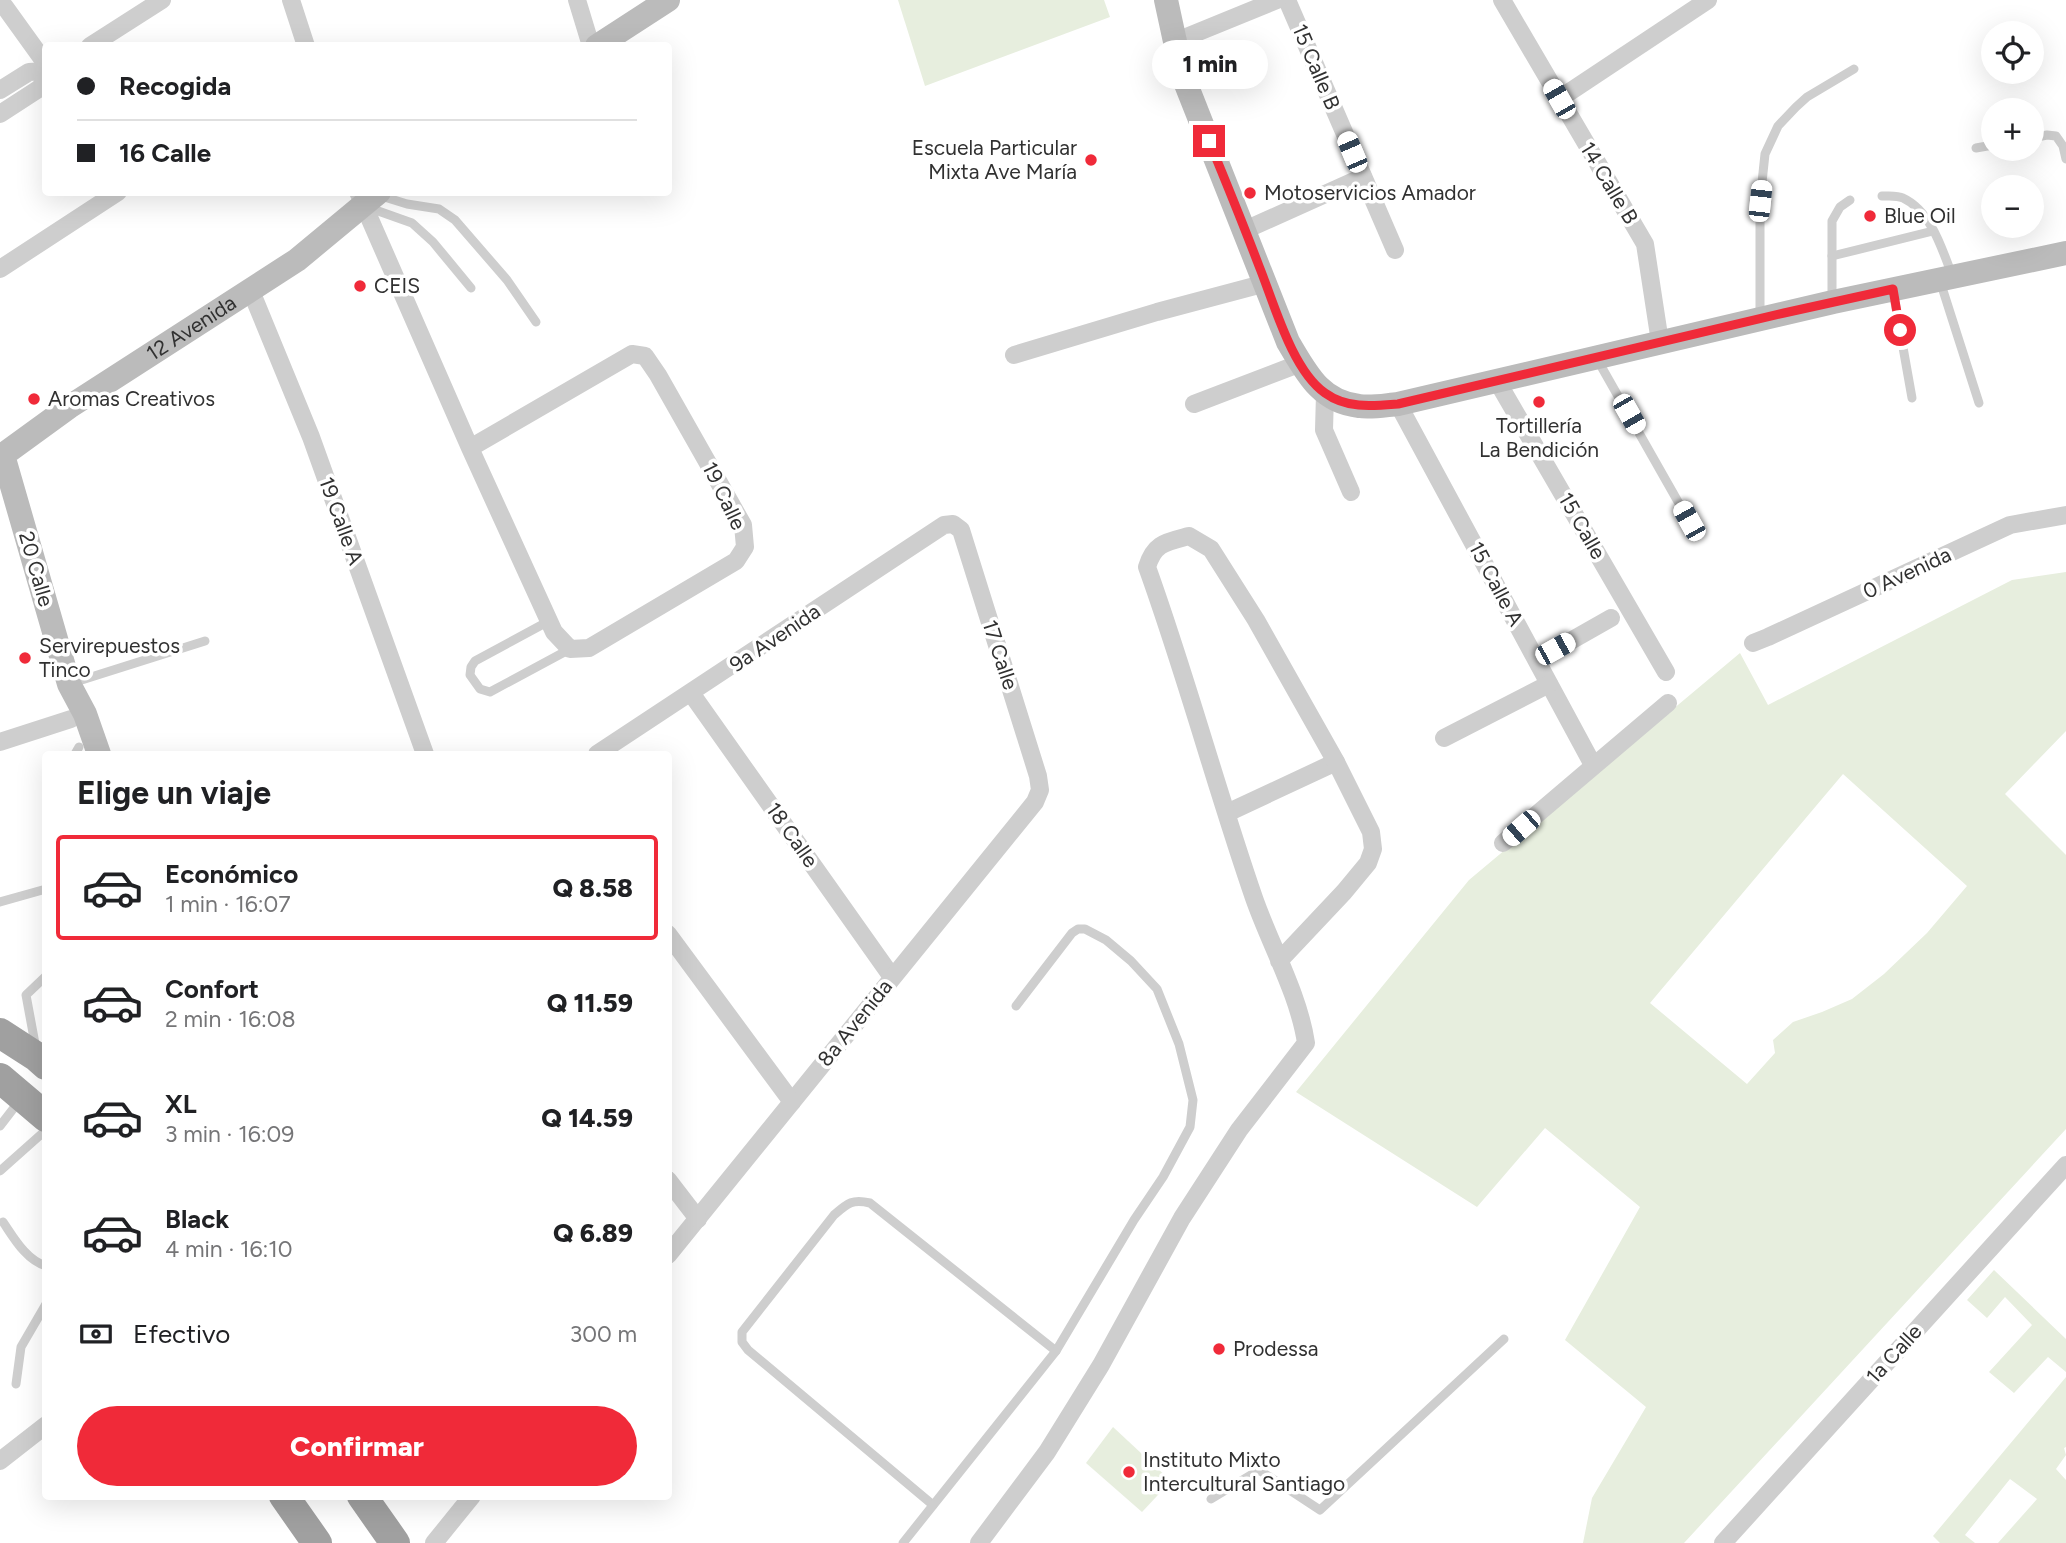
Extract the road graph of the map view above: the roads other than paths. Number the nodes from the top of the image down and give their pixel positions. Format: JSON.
{"nodes":[{"id":1,"x":162,"y":0,"type":"edge"},
{"id":2,"x":290,"y":0,"type":"edge"},
{"id":3,"x":577,"y":0,"type":"edge"},
{"id":4,"x":668,"y":0,"type":"edge"},
{"id":5,"x":1166,"y":0,"type":"edge"},
{"id":6,"x":1277,"y":0,"type":"edge"},
{"id":7,"x":1287,"y":0,"type":"edge"},
{"id":8,"x":1502,"y":0,"type":"edge"},
{"id":9,"x":1708,"y":0,"type":"edge"},
{"id":10,"x":5,"y":7,"type":"dead end"},
{"id":11,"x":1174,"y":41,"type":"junction"},
{"id":12,"x":96,"y":42,"type":"edge"},
{"id":13,"x":305,"y":42,"type":"edge"},
{"id":14,"x":590,"y":42,"type":"edge"},
{"id":15,"x":603,"y":42,"type":"edge"},
{"id":16,"x":42,"y":58,"type":"edge"},
{"id":17,"x":1854,"y":69,"type":"dead end"},
{"id":18,"x":42,"y":71,"type":"edge"},
{"id":19,"x":42,"y":85,"type":"edge"},
{"id":20,"x":0,"y":90,"type":"edge"},
{"id":21,"x":1559,"y":99,"type":"junction"},
{"id":22,"x":0,"y":114,"type":"edge"},
{"id":23,"x":2044,"y":136,"type":"edge"},
{"id":24,"x":1981,"y":147,"type":"edge"},
{"id":25,"x":1976,"y":148,"type":"dead end"},
{"id":26,"x":2066,"y":159,"type":"edge"},
{"id":27,"x":1363,"y":177,"type":"junction"},
{"id":28,"x":112,"y":196,"type":"edge"},
{"id":29,"x":369,"y":196,"type":"edge"},
{"id":30,"x":1882,"y":196,"type":"dead end"},
{"id":31,"x":1850,"y":200,"type":"dead end"},
{"id":32,"x":1245,"y":230,"type":"junction"},
{"id":33,"x":1933,"y":231,"type":"junction"},
{"id":34,"x":1395,"y":250,"type":"dead end"},
{"id":35,"x":2066,"y":253,"type":"edge"},
{"id":36,"x":1832,"y":256,"type":"junction"},
{"id":37,"x":0,"y":269,"type":"edge"},
{"id":38,"x":1946,"y":278,"type":"junction"},
{"id":39,"x":1266,"y":283,"type":"junction"},
{"id":40,"x":471,"y":288,"type":"dead end"},
{"id":41,"x":1893,"y":289,"type":"junction"},
{"id":42,"x":251,"y":291,"type":"junction"},
{"id":43,"x":1833,"y":302,"type":"junction"},
{"id":44,"x":1760,"y":319,"type":"junction"},
{"id":45,"x":536,"y":322,"type":"dead end"},
{"id":46,"x":1660,"y":342,"type":"junction"},
{"id":47,"x":1014,"y":355,"type":"dead end"},
{"id":48,"x":1597,"y":357,"type":"junction"},
{"id":49,"x":1301,"y":363,"type":"junction"},
{"id":50,"x":1497,"y":381,"type":"junction"},
{"id":51,"x":1325,"y":394,"type":"junction"},
{"id":52,"x":1912,"y":398,"type":"dead end"},
{"id":53,"x":1979,"y":403,"type":"dead end"},
{"id":54,"x":1195,"y":404,"type":"dead end"},
{"id":55,"x":1398,"y":404,"type":"junction"},
{"id":56,"x":470,"y":448,"type":"junction"},
{"id":57,"x":2,"y":456,"type":"edge"},
{"id":58,"x":1351,"y":492,"type":"dead end"},
{"id":59,"x":2066,"y":515,"type":"edge"},
{"id":60,"x":1689,"y":521,"type":"dead end"},
{"id":61,"x":953,"y":524,"type":"joint"},
{"id":62,"x":1611,"y":618,"type":"dead end"},
{"id":63,"x":549,"y":621,"type":"junction"},
{"id":64,"x":205,"y":641,"type":"dead end"},
{"id":65,"x":1752,"y":643,"type":"dead end"},
{"id":66,"x":570,"y":649,"type":"junction"},
{"id":67,"x":1536,"y":660,"type":"junction"},
{"id":68,"x":1666,"y":672,"type":"dead end"},
{"id":69,"x":69,"y":684,"type":"junction"},
{"id":70,"x":1549,"y":684,"type":"junction"},
{"id":71,"x":691,"y":693,"type":"junction"},
{"id":72,"x":1668,"y":703,"type":"dead end"},
{"id":73,"x":71,"y":719,"type":"junction"},
{"id":74,"x":1444,"y":738,"type":"dead end"},
{"id":75,"x":0,"y":742,"type":"edge"},
{"id":76,"x":84,"y":751,"type":"edge"},
{"id":77,"x":84,"y":751,"type":"edge"},
{"id":78,"x":424,"y":751,"type":"edge"},
{"id":79,"x":602,"y":751,"type":"edge"},
{"id":80,"x":1336,"y":762,"type":"junction"},
{"id":81,"x":1593,"y":765,"type":"junction"},
{"id":82,"x":1040,"y":790,"type":"joint"},
{"id":83,"x":1227,"y":813,"type":"junction"},
{"id":84,"x":1503,"y":843,"type":"dead end"},
{"id":85,"x":42,"y":890,"type":"edge"},
{"id":86,"x":0,"y":902,"type":"edge"},
{"id":87,"x":672,"y":939,"type":"edge"},
{"id":88,"x":1279,"y":961,"type":"junction"},
{"id":89,"x":892,"y":977,"type":"junction"},
{"id":90,"x":42,"y":980,"type":"edge"},
{"id":91,"x":1016,"y":1006,"type":"dead end"},
{"id":92,"x":0,"y":1033,"type":"edge"},
{"id":93,"x":41,"y":1061,"type":"edge"},
{"id":94,"x":11,"y":1087,"type":"edge"},
{"id":95,"x":792,"y":1102,"type":"junction"},
{"id":96,"x":42,"y":1114,"type":"edge"},
{"id":97,"x":0,"y":1126,"type":"edge"},
{"id":98,"x":42,"y":1134,"type":"edge"},
{"id":99,"x":2066,"y":1165,"type":"edge"},
{"id":100,"x":0,"y":1171,"type":"edge"},
{"id":101,"x":672,"y":1185,"type":"edge"},
{"id":102,"x":698,"y":1219,"type":"junction"},
{"id":103,"x":3,"y":1222,"type":"dead end"},
{"id":104,"x":672,"y":1250,"type":"edge"},
{"id":105,"x":42,"y":1265,"type":"edge"},
{"id":106,"x":42,"y":1311,"type":"edge"},
{"id":107,"x":1504,"y":1339,"type":"dead end"},
{"id":108,"x":1056,"y":1352,"type":"junction"},
{"id":109,"x":16,"y":1384,"type":"dead end"},
{"id":110,"x":42,"y":1428,"type":"edge"},
{"id":111,"x":0,"y":1461,"type":"edge"},
{"id":112,"x":1211,"y":1499,"type":"dead end"},
{"id":113,"x":284,"y":1500,"type":"edge"},
{"id":114,"x":365,"y":1500,"type":"edge"},
{"id":115,"x":469,"y":1500,"type":"edge"},
{"id":116,"x":933,"y":1505,"type":"junction"},
{"id":117,"x":317,"y":1543,"type":"edge"},
{"id":118,"x":395,"y":1543,"type":"edge"},
{"id":119,"x":434,"y":1543,"type":"edge"},
{"id":120,"x":903,"y":1543,"type":"edge"},
{"id":121,"x":979,"y":1543,"type":"edge"},
{"id":122,"x":1723,"y":1543,"type":"edge"}],
"edges":[{"from":1,"to":12,"type":"street"},
{"from":2,"to":13,"type":"street"},
{"from":3,"to":14,"type":"street"},
{"from":4,"to":15,"type":"main road"},
{"from":5,"to":11,"type":"main road"},
{"from":6,"to":11,"type":"street"},
{"from":7,"to":27,"type":"street","name":"15 Calle B"},
{"from":8,"to":21,"type":"street","name":"14 Calle B"},
{"from":9,"to":21,"type":"street"},
{"from":10,"to":16,"type":"street"},
{"from":11,"to":32,"type":"main road"},
{"from":17,"to":44,"type":"lane"},
{"from":18,"to":20,"type":"street"},
{"from":19,"to":22,"type":"street"},
{"from":21,"to":46,"type":"street","name":"14 Calle B"},
{"from":23,"to":26,"type":"lane"},
{"from":24,"to":25,"type":"lane"},
{"from":27,"to":32,"type":"street"},
{"from":27,"to":34,"type":"street","name":"15 Calle B"},
{"from":28,"to":37,"type":"street"},
{"from":29,"to":40,"type":"lane"},
{"from":29,"to":42,"type":"main road","name":"12 Avenida"},
{"from":29,"to":45,"type":"lane"},
{"from":29,"to":56,"type":"street"},
{"from":30,"to":33,"type":"lane"},
{"from":31,"to":36,"type":"lane"},
{"from":32,"to":39,"type":"main road"},
{"from":33,"to":36,"type":"lane"},
{"from":33,"to":38,"type":"lane"},
{"from":35,"to":38,"type":"main road"},
{"from":36,"to":43,"type":"lane"},
{"from":38,"to":41,"type":"main road"},
{"from":38,"to":53,"type":"lane"},
{"from":39,"to":47,"type":"street"},
{"from":39,"to":49,"type":"main road"},
{"from":41,"to":43,"type":"main road"},
{"from":41,"to":52,"type":"lane"},
{"from":42,"to":57,"type":"main road","name":"12 Avenida"},
{"from":42,"to":78,"type":"street","name":"19 Calle A"},
{"from":43,"to":44,"type":"main road"},
{"from":44,"to":46,"type":"main road"},
{"from":46,"to":48,"type":"main road"},
{"from":48,"to":50,"type":"main road"},
{"from":48,"to":60,"type":"lane"},
{"from":49,"to":51,"type":"main road"},
{"from":49,"to":54,"type":"street"},
{"from":50,"to":55,"type":"main road"},
{"from":50,"to":68,"type":"street","name":"15 Calle"},
{"from":51,"to":55,"type":"main road"},
{"from":51,"to":58,"type":"street"},
{"from":55,"to":67,"type":"street","name":"15 Calle A"},
{"from":56,"to":63,"type":"street"},
{"from":56,"to":66,"type":"street","name":"19 Calle"},
{"from":57,"to":69,"type":"main road","name":"20 Calle"},
{"from":59,"to":65,"type":"street","name":"0 Avenida"},
{"from":61,"to":71,"type":"street","name":"9a Avenida"},
{"from":61,"to":82,"type":"street","name":"17 Calle"},
{"from":62,"to":67,"type":"street"},
{"from":63,"to":66,"type":"street"},
{"from":63,"to":66,"type":"lane"},
{"from":64,"to":69,"type":"lane"},
{"from":67,"to":70,"type":"street","name":"15 Calle A"},
{"from":69,"to":73,"type":"main road","name":"20 Calle"},
{"from":69,"to":76,"type":"main road","name":"20 Calle"},
{"from":70,"to":74,"type":"street"},
{"from":70,"to":81,"type":"street","name":"15 Calle A"},
{"from":71,"to":79,"type":"street","name":"9a Avenida"},
{"from":71,"to":89,"type":"street","name":"18 Calle"},
{"from":72,"to":81,"type":"street"},
{"from":73,"to":75,"type":"street"},
{"from":73,"to":77,"type":"main road","name":"20 Calle"},
{"from":80,"to":83,"type":"street"},
{"from":80,"to":83,"type":"street"},
{"from":80,"to":88,"type":"street"},
{"from":81,"to":84,"type":"street"},
{"from":82,"to":89,"type":"street","name":"8a Avenida"},
{"from":83,"to":88,"type":"street"},
{"from":85,"to":86,"type":"lane"},
{"from":87,"to":95,"type":"street"},
{"from":88,"to":121,"type":"street"},
{"from":89,"to":95,"type":"street","name":"8a Avenida"},
{"from":90,"to":93,"type":"lane"},
{"from":91,"to":108,"type":"lane"},
{"from":92,"to":93,"type":"highway"},
{"from":94,"to":96,"type":"highway"},
{"from":94,"to":97,"type":"lane"},
{"from":95,"to":102,"type":"street","name":"8a Avenida"},
{"from":98,"to":100,"type":"lane"},
{"from":99,"to":122,"type":"street","name":"1a Calle"},
{"from":101,"to":102,"type":"street"},
{"from":102,"to":104,"type":"street","name":"8a Avenida"},
{"from":103,"to":105,"type":"lane"},
{"from":106,"to":109,"type":"lane"},
{"from":107,"to":112,"type":"lane"},
{"from":108,"to":116,"type":"lane"},
{"from":108,"to":116,"type":"lane"},
{"from":110,"to":111,"type":"street"},
{"from":113,"to":117,"type":"highway"},
{"from":114,"to":118,"type":"highway"},
{"from":115,"to":119,"type":"street"},
{"from":116,"to":120,"type":"lane"}]}
